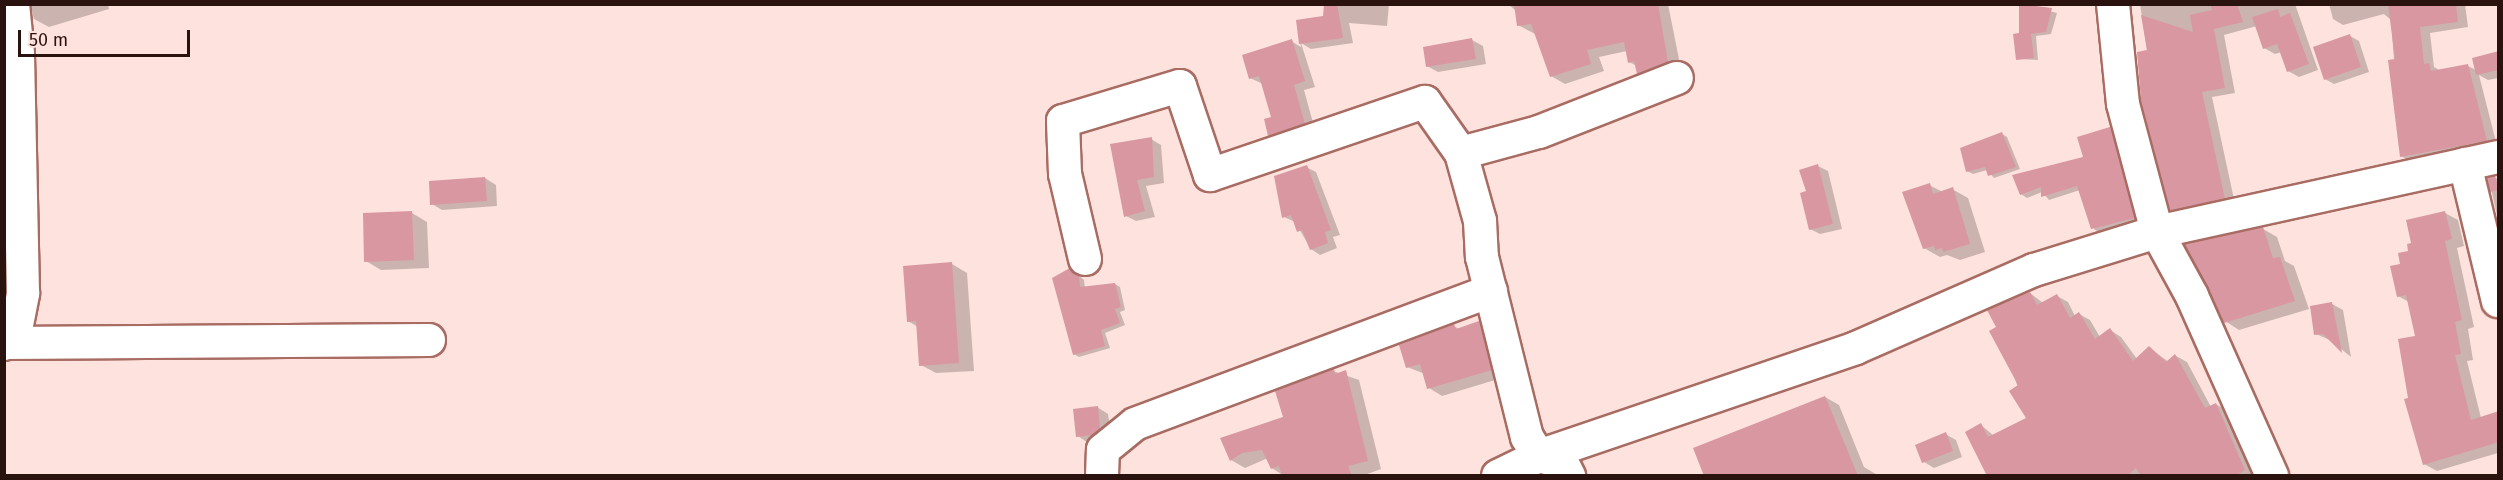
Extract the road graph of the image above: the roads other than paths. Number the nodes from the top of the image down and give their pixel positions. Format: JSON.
{"nodes":[{"id":1,"x":13,"y":4,"type":"edge"},
{"id":2,"x":2113,"y":4,"type":"edge"},
{"id":3,"x":1677,"y":78,"type":"dead end"},
{"id":4,"x":1461,"y":153,"type":"junction"},
{"id":5,"x":2499,"y":157,"type":"edge"},
{"id":6,"x":2465,"y":164,"type":"junction"},
{"id":7,"x":2157,"y":232,"type":"junction"},
{"id":8,"x":1085,"y":259,"type":"dead end"},
{"id":9,"x":1491,"y":291,"type":"junction"},
{"id":10,"x":2499,"y":301,"type":"edge"},
{"id":11,"x":429,"y":340,"type":"dead end"},
{"id":12,"x":5,"y":344,"type":"edge"},
{"id":13,"x":1539,"y":456,"type":"junction"},
{"id":14,"x":1102,"y":476,"type":"edge"},
{"id":15,"x":1498,"y":476,"type":"edge"},
{"id":16,"x":1569,"y":476,"type":"edge"},
{"id":17,"x":2272,"y":476,"type":"edge"}],
"edges":[{"from":1,"to":12,"type":"street"},
{"from":2,"to":7,"type":"street"},
{"from":3,"to":4,"type":"street"},
{"from":4,"to":8,"type":"street"},
{"from":4,"to":9,"type":"street"},
{"from":5,"to":6,"type":"street"},
{"from":6,"to":7,"type":"street"},
{"from":6,"to":10,"type":"street"},
{"from":7,"to":13,"type":"street"},
{"from":7,"to":17,"type":"street"},
{"from":9,"to":13,"type":"street"},
{"from":9,"to":14,"type":"street"},
{"from":11,"to":12,"type":"street"},
{"from":13,"to":15,"type":"street"},
{"from":13,"to":16,"type":"street"}]}
